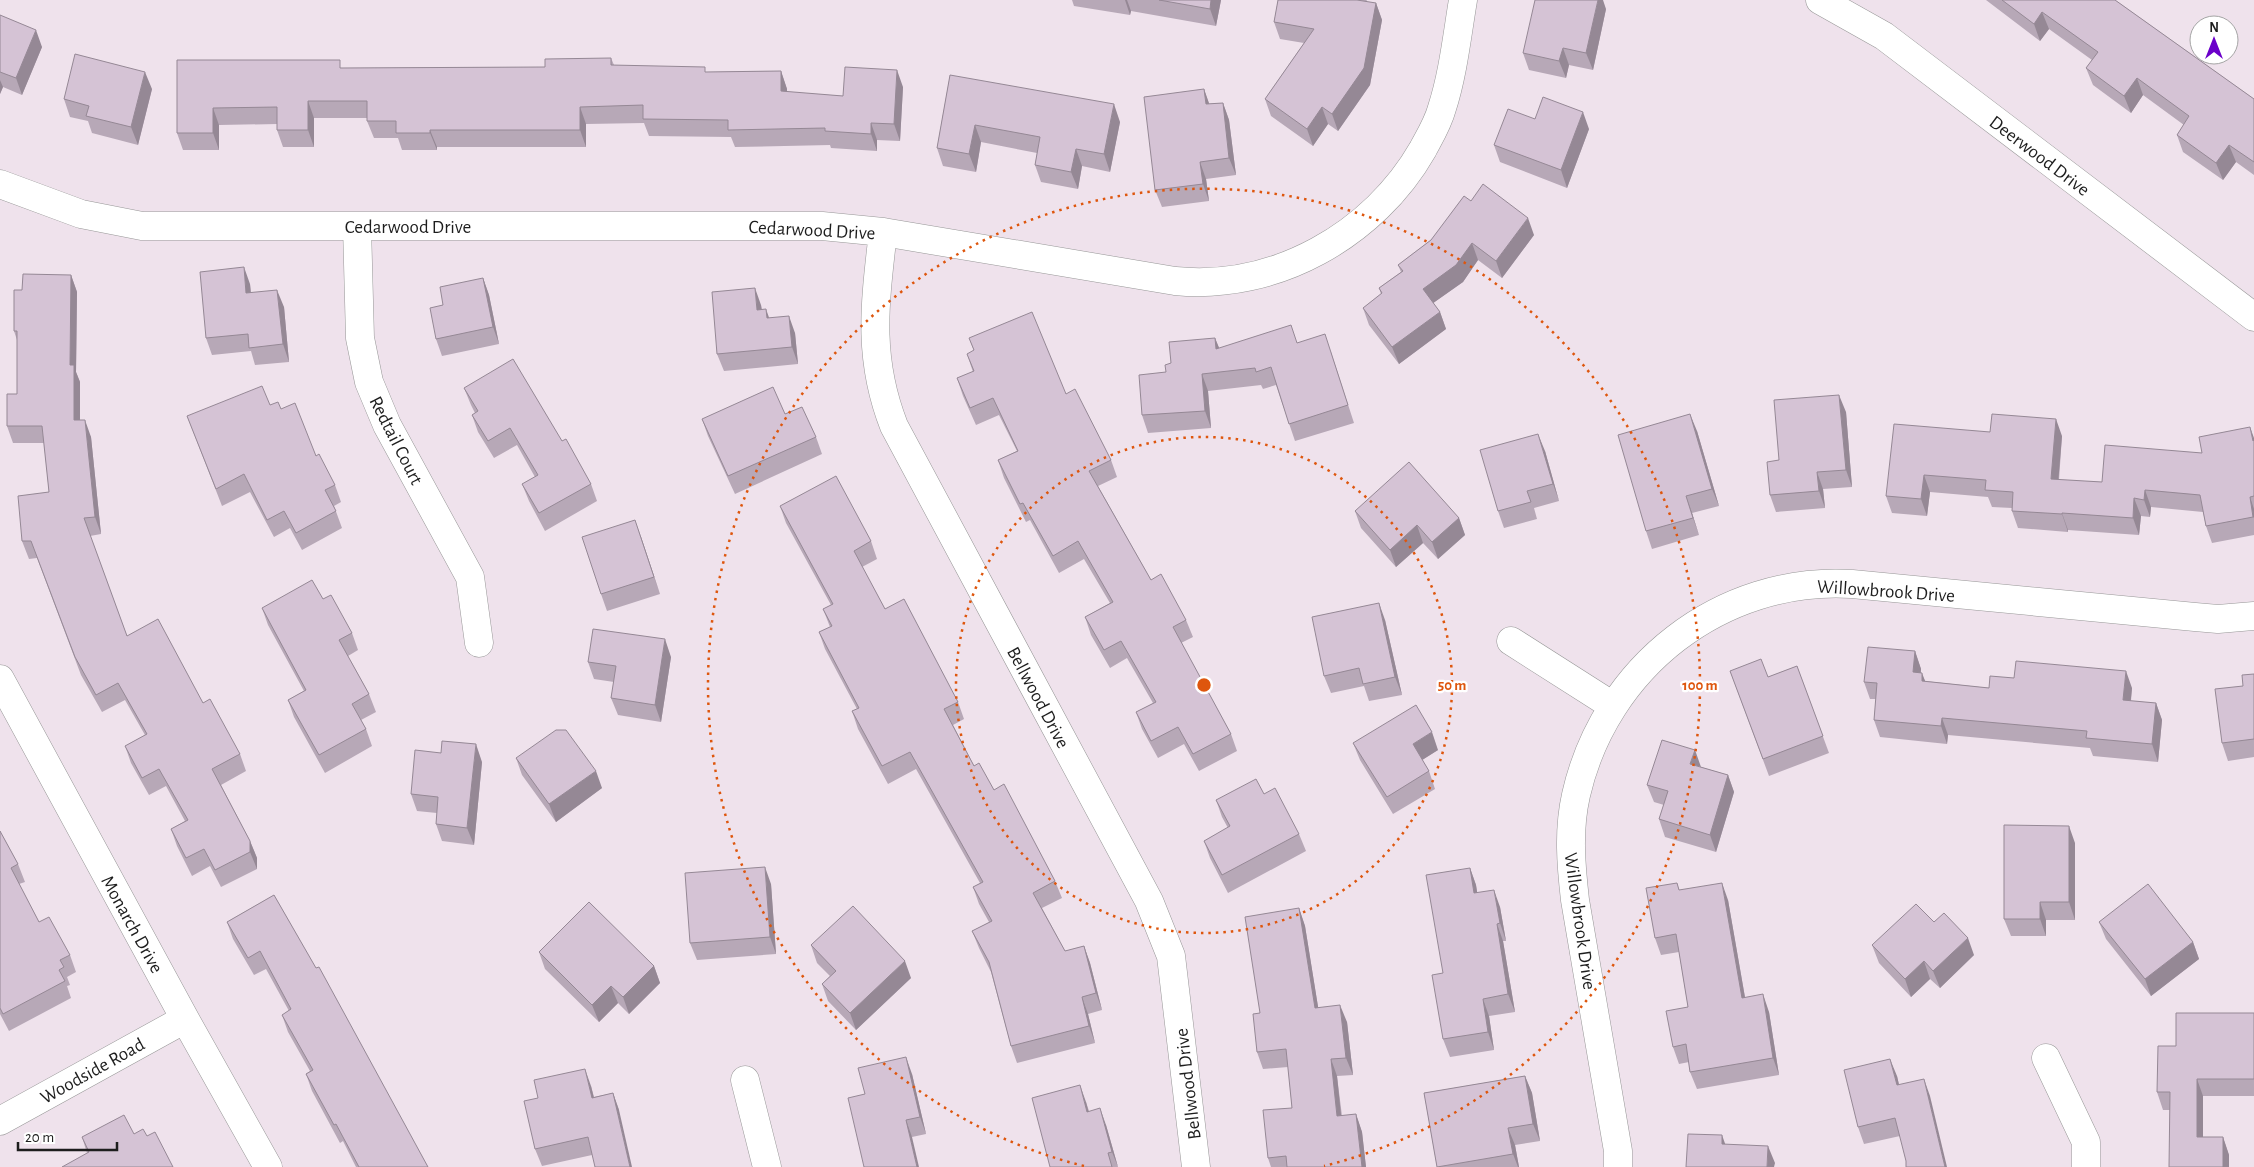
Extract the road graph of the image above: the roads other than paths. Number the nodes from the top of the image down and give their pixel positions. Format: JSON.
{"nodes":[{"id":1,"x":1463,"y":0,"type":"edge"},
{"id":2,"x":1820,"y":0,"type":"edge"},
{"id":3,"x":0,"y":184,"type":"edge"},
{"id":4,"x":357,"y":226,"type":"junction"},
{"id":5,"x":883,"y":232,"type":"junction"},
{"id":6,"x":2254,"y":317,"type":"edge"},
{"id":7,"x":2254,"y":616,"type":"edge"},
{"id":8,"x":1511,"y":641,"type":"dead end"},
{"id":9,"x":479,"y":643,"type":"dead end"},
{"id":10,"x":0,"y":679,"type":"edge"},
{"id":11,"x":1613,"y":706,"type":"junction"},
{"id":12,"x":185,"y":1019,"type":"junction"},
{"id":13,"x":2046,"y":1058,"type":"dead end"},
{"id":14,"x":745,"y":1080,"type":"dead end"},
{"id":15,"x":0,"y":1121,"type":"edge"},
{"id":16,"x":268,"y":1167,"type":"edge"},
{"id":17,"x":767,"y":1167,"type":"edge"},
{"id":18,"x":1196,"y":1167,"type":"edge"},
{"id":19,"x":1618,"y":1167,"type":"edge"},
{"id":20,"x":2086,"y":1167,"type":"edge"}],
"edges":[{"from":1,"to":5,"type":"street","name":"Cedarwood Drive"},
{"from":2,"to":6,"type":"street","name":"Deerwood Drive"},
{"from":3,"to":4,"type":"street","name":"Cedarwood Drive"},
{"from":4,"to":5,"type":"street","name":"Cedarwood Drive"},
{"from":4,"to":9,"type":"street","name":"Redtail Court"},
{"from":5,"to":18,"type":"street","name":"Bellwood Drive"},
{"from":7,"to":11,"type":"street","name":"Willowbrook Drive"},
{"from":8,"to":11,"type":"street"},
{"from":10,"to":12,"type":"street","name":"Monarch Drive"},
{"from":11,"to":19,"type":"street","name":"Willowbrook Drive"},
{"from":12,"to":15,"type":"street","name":"Woodside Road"},
{"from":12,"to":16,"type":"street","name":"Monarch Drive"},
{"from":13,"to":20,"type":"street"},
{"from":14,"to":17,"type":"street"}]}
